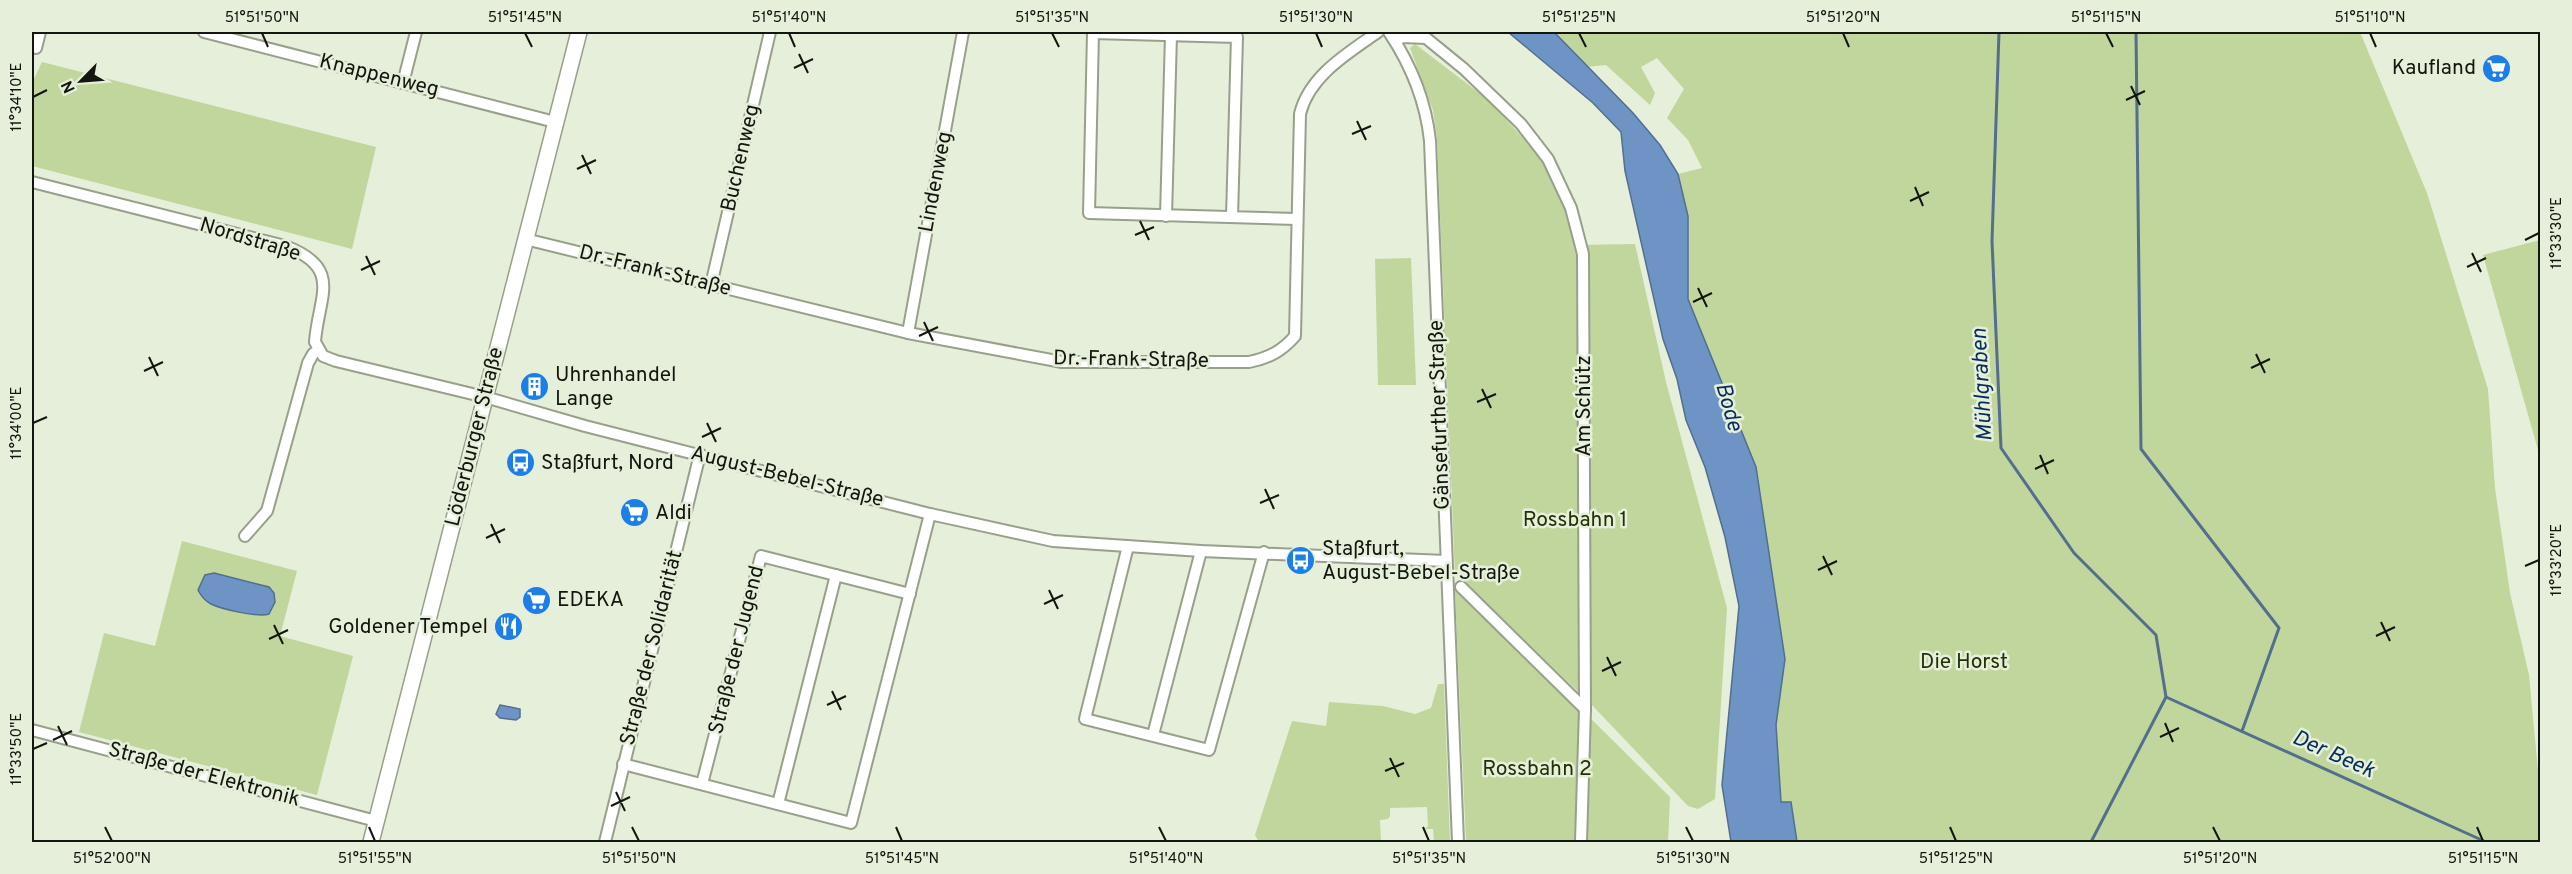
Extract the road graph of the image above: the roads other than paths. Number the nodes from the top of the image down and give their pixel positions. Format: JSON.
{"nodes":[{"id":1,"x":40,"y":32,"type":"edge"},
{"id":2,"x":204,"y":32,"type":"edge"},
{"id":3,"x":416,"y":32,"type":"edge"},
{"id":4,"x":579,"y":32,"type":"edge"},
{"id":5,"x":770,"y":32,"type":"edge"},
{"id":6,"x":963,"y":32,"type":"edge"},
{"id":7,"x":1378,"y":32,"type":"edge"},
{"id":8,"x":230,"y":35,"type":"edge"},
{"id":9,"x":1171,"y":35,"type":"junction"},
{"id":10,"x":1392,"y":36,"type":"edge"},
{"id":11,"x":36,"y":48,"type":"dead end"},
{"id":12,"x":404,"y":82,"type":"junction"},
{"id":13,"x":555,"y":122,"type":"junction"},
{"id":14,"x":32,"y":182,"type":"edge"},
{"id":15,"x":1166,"y":216,"type":"junction"},
{"id":16,"x":1232,"y":217,"type":"junction"},
{"id":17,"x":1296,"y":219,"type":"junction"},
{"id":18,"x":525,"y":239,"type":"junction"},
{"id":19,"x":711,"y":285,"type":"junction"},
{"id":20,"x":908,"y":333,"type":"junction"},
{"id":21,"x":318,"y":350,"type":"junction"},
{"id":22,"x":485,"y":397,"type":"junction"},
{"id":23,"x":700,"y":454,"type":"junction"},
{"id":24,"x":930,"y":514,"type":"junction"},
{"id":25,"x":245,"y":536,"type":"dead end"},
{"id":26,"x":1128,"y":546,"type":"junction"},
{"id":27,"x":1201,"y":551,"type":"junction"},
{"id":28,"x":1264,"y":552,"type":"junction"},
{"id":29,"x":1446,"y":561,"type":"junction"},
{"id":30,"x":836,"y":575,"type":"junction"},
{"id":31,"x":1461,"y":587,"type":"dead end"},
{"id":32,"x":910,"y":594,"type":"junction"},
{"id":33,"x":1585,"y":710,"type":"junction"},
{"id":34,"x":32,"y":730,"type":"edge"},
{"id":35,"x":1154,"y":735,"type":"junction"},
{"id":36,"x":623,"y":764,"type":"junction"},
{"id":37,"x":702,"y":784,"type":"junction"},
{"id":38,"x":778,"y":804,"type":"junction"},
{"id":39,"x":376,"y":820,"type":"junction"},
{"id":40,"x":371,"y":843,"type":"edge"},
{"id":41,"x":605,"y":843,"type":"edge"},
{"id":42,"x":1458,"y":843,"type":"edge"},
{"id":43,"x":1581,"y":843,"type":"edge"}],
"edges":[{"from":1,"to":11,"type":"street"},
{"from":2,"to":8,"type":"street","name":"Knappenweg"},
{"from":3,"to":12,"type":"street"},
{"from":4,"to":13,"type":"street","name":"Löderburger Straße"},
{"from":5,"to":19,"type":"street","name":"Buchenweg"},
{"from":6,"to":20,"type":"street","name":"Lindenweg"},
{"from":7,"to":17,"type":"street","name":"Dr.-Frank-Straße"},
{"from":8,"to":12,"type":"street","name":"Knappenweg"},
{"from":9,"to":15,"type":"street"},
{"from":9,"to":15,"type":"street"},
{"from":9,"to":16,"type":"street"},
{"from":10,"to":29,"type":"street","name":"Gänsefurther Straße"},
{"from":10,"to":33,"type":"street","name":"Am Schütz"},
{"from":12,"to":13,"type":"street","name":"Knappenweg"},
{"from":13,"to":18,"type":"street","name":"Löderburger Straße"},
{"from":14,"to":21,"type":"street","name":"Nordstraße"},
{"from":15,"to":16,"type":"street"},
{"from":16,"to":17,"type":"street"},
{"from":17,"to":20,"type":"street","name":"Dr.-Frank-Straße"},
{"from":18,"to":19,"type":"street","name":"Dr.-Frank-Straße"},
{"from":18,"to":22,"type":"street","name":"Löderburger Straße"},
{"from":19,"to":20,"type":"street","name":"Dr.-Frank-Straße"},
{"from":21,"to":22,"type":"street"},
{"from":21,"to":25,"type":"street"},
{"from":22,"to":23,"type":"street","name":"August-Bebel-Straße"},
{"from":22,"to":39,"type":"street","name":"Löderburger Straße"},
{"from":23,"to":24,"type":"street","name":"August-Bebel-Straße"},
{"from":23,"to":36,"type":"street","name":"Straße der Solidarität"},
{"from":24,"to":26,"type":"street","name":"August-Bebel-Straße"},
{"from":24,"to":32,"type":"street"},
{"from":26,"to":27,"type":"street","name":"August-Bebel-Straße"},
{"from":26,"to":35,"type":"street"},
{"from":27,"to":28,"type":"street","name":"August-Bebel-Straße"},
{"from":27,"to":35,"type":"street"},
{"from":28,"to":29,"type":"street","name":"August-Bebel-Straße"},
{"from":28,"to":35,"type":"street"},
{"from":29,"to":42,"type":"street","name":"Gänsefurther Straße"},
{"from":30,"to":32,"type":"street","name":"Straße der Jugend"},
{"from":30,"to":37,"type":"street","name":"Straße der Jugend"},
{"from":30,"to":38,"type":"street"},
{"from":31,"to":33,"type":"street"},
{"from":32,"to":38,"type":"street"},
{"from":33,"to":43,"type":"street","name":"Am Schütz"},
{"from":34,"to":39,"type":"street","name":"Straße der Elektronik"},
{"from":36,"to":37,"type":"street"},
{"from":36,"to":41,"type":"street","name":"Straße der Solidarität"},
{"from":37,"to":38,"type":"street"},
{"from":39,"to":40,"type":"street","name":"Löderburger Straße"}]}
